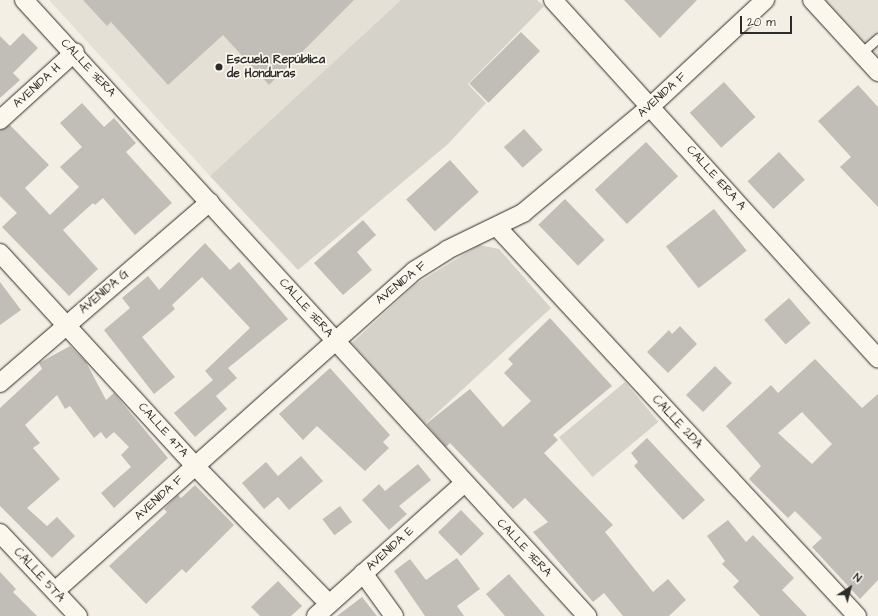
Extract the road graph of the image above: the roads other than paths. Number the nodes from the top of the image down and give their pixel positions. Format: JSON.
{"nodes":[{"id":1,"x":24,"y":0,"type":"edge"},
{"id":2,"x":553,"y":0,"type":"edge"},
{"id":3,"x":765,"y":0,"type":"edge"},
{"id":4,"x":812,"y":0,"type":"edge"},
{"id":5,"x":878,"y":38,"type":"edge"},
{"id":6,"x":75,"y":52,"type":"junction"},
{"id":7,"x":861,"y":53,"type":"junction"},
{"id":8,"x":878,"y":72,"type":"edge"},
{"id":9,"x":651,"y":106,"type":"junction"},
{"id":10,"x":0,"y":120,"type":"edge"},
{"id":11,"x":210,"y":202,"type":"junction"},
{"id":12,"x":497,"y":227,"type":"junction"},
{"id":13,"x":0,"y":253,"type":"edge"},
{"id":14,"x":67,"y":324,"type":"junction"},
{"id":15,"x":334,"y":339,"type":"junction"},
{"id":16,"x":878,"y":358,"type":"edge"},
{"id":17,"x":0,"y":383,"type":"edge"},
{"id":18,"x":195,"y":466,"type":"junction"},
{"id":19,"x":464,"y":483,"type":"junction"},
{"id":20,"x":0,"y":533,"type":"edge"},
{"id":21,"x":363,"y":573,"type":"junction"},
{"id":22,"x":55,"y":591,"type":"junction"},
{"id":23,"x":322,"y":610,"type":"edge"},
{"id":24,"x":78,"y":616,"type":"edge"},
{"id":25,"x":394,"y":616,"type":"edge"},
{"id":26,"x":587,"y":616,"type":"edge"},
{"id":27,"x":857,"y":616,"type":"edge"}],
"edges":[{"from":1,"to":6,"type":"street","name":"CALLE 3ERA"},
{"from":2,"to":9,"type":"street","name":"CALLE 1ERA A"},
{"from":3,"to":9,"type":"street","name":"AVENIDA F"},
{"from":4,"to":7,"type":"street"},
{"from":5,"to":7,"type":"lane"},
{"from":6,"to":10,"type":"street","name":"AVENIDA H"},
{"from":6,"to":11,"type":"street","name":"CALLE 3ERA"},
{"from":7,"to":8,"type":"street"},
{"from":9,"to":12,"type":"street","name":"AVENIDA F"},
{"from":9,"to":16,"type":"street","name":"CALLE 1ERA A"},
{"from":11,"to":14,"type":"street","name":"AVENIDA G"},
{"from":11,"to":15,"type":"street","name":"CALLE 3ERA"},
{"from":12,"to":15,"type":"street","name":"AVENIDA F"},
{"from":12,"to":27,"type":"street","name":"CALLE 2DA"},
{"from":13,"to":14,"type":"street","name":"CALLE 4TA"},
{"from":14,"to":17,"type":"street","name":"AVENIDA G"},
{"from":14,"to":18,"type":"street","name":"CALLE 4TA"},
{"from":15,"to":18,"type":"street","name":"AVENIDA F"},
{"from":15,"to":19,"type":"street","name":"CALLE 3ERA"},
{"from":18,"to":22,"type":"street","name":"AVENIDA F"},
{"from":18,"to":23,"type":"street","name":"CALLE 4TA"},
{"from":19,"to":21,"type":"street","name":"AVENIDA E"},
{"from":19,"to":26,"type":"street","name":"CALLE 3ERA"},
{"from":20,"to":22,"type":"street","name":"CALLE 5TA"},
{"from":21,"to":23,"type":"street","name":"AVENIDA E"},
{"from":21,"to":25,"type":"street"},
{"from":22,"to":24,"type":"street","name":"CALLE 5TA"}]}
